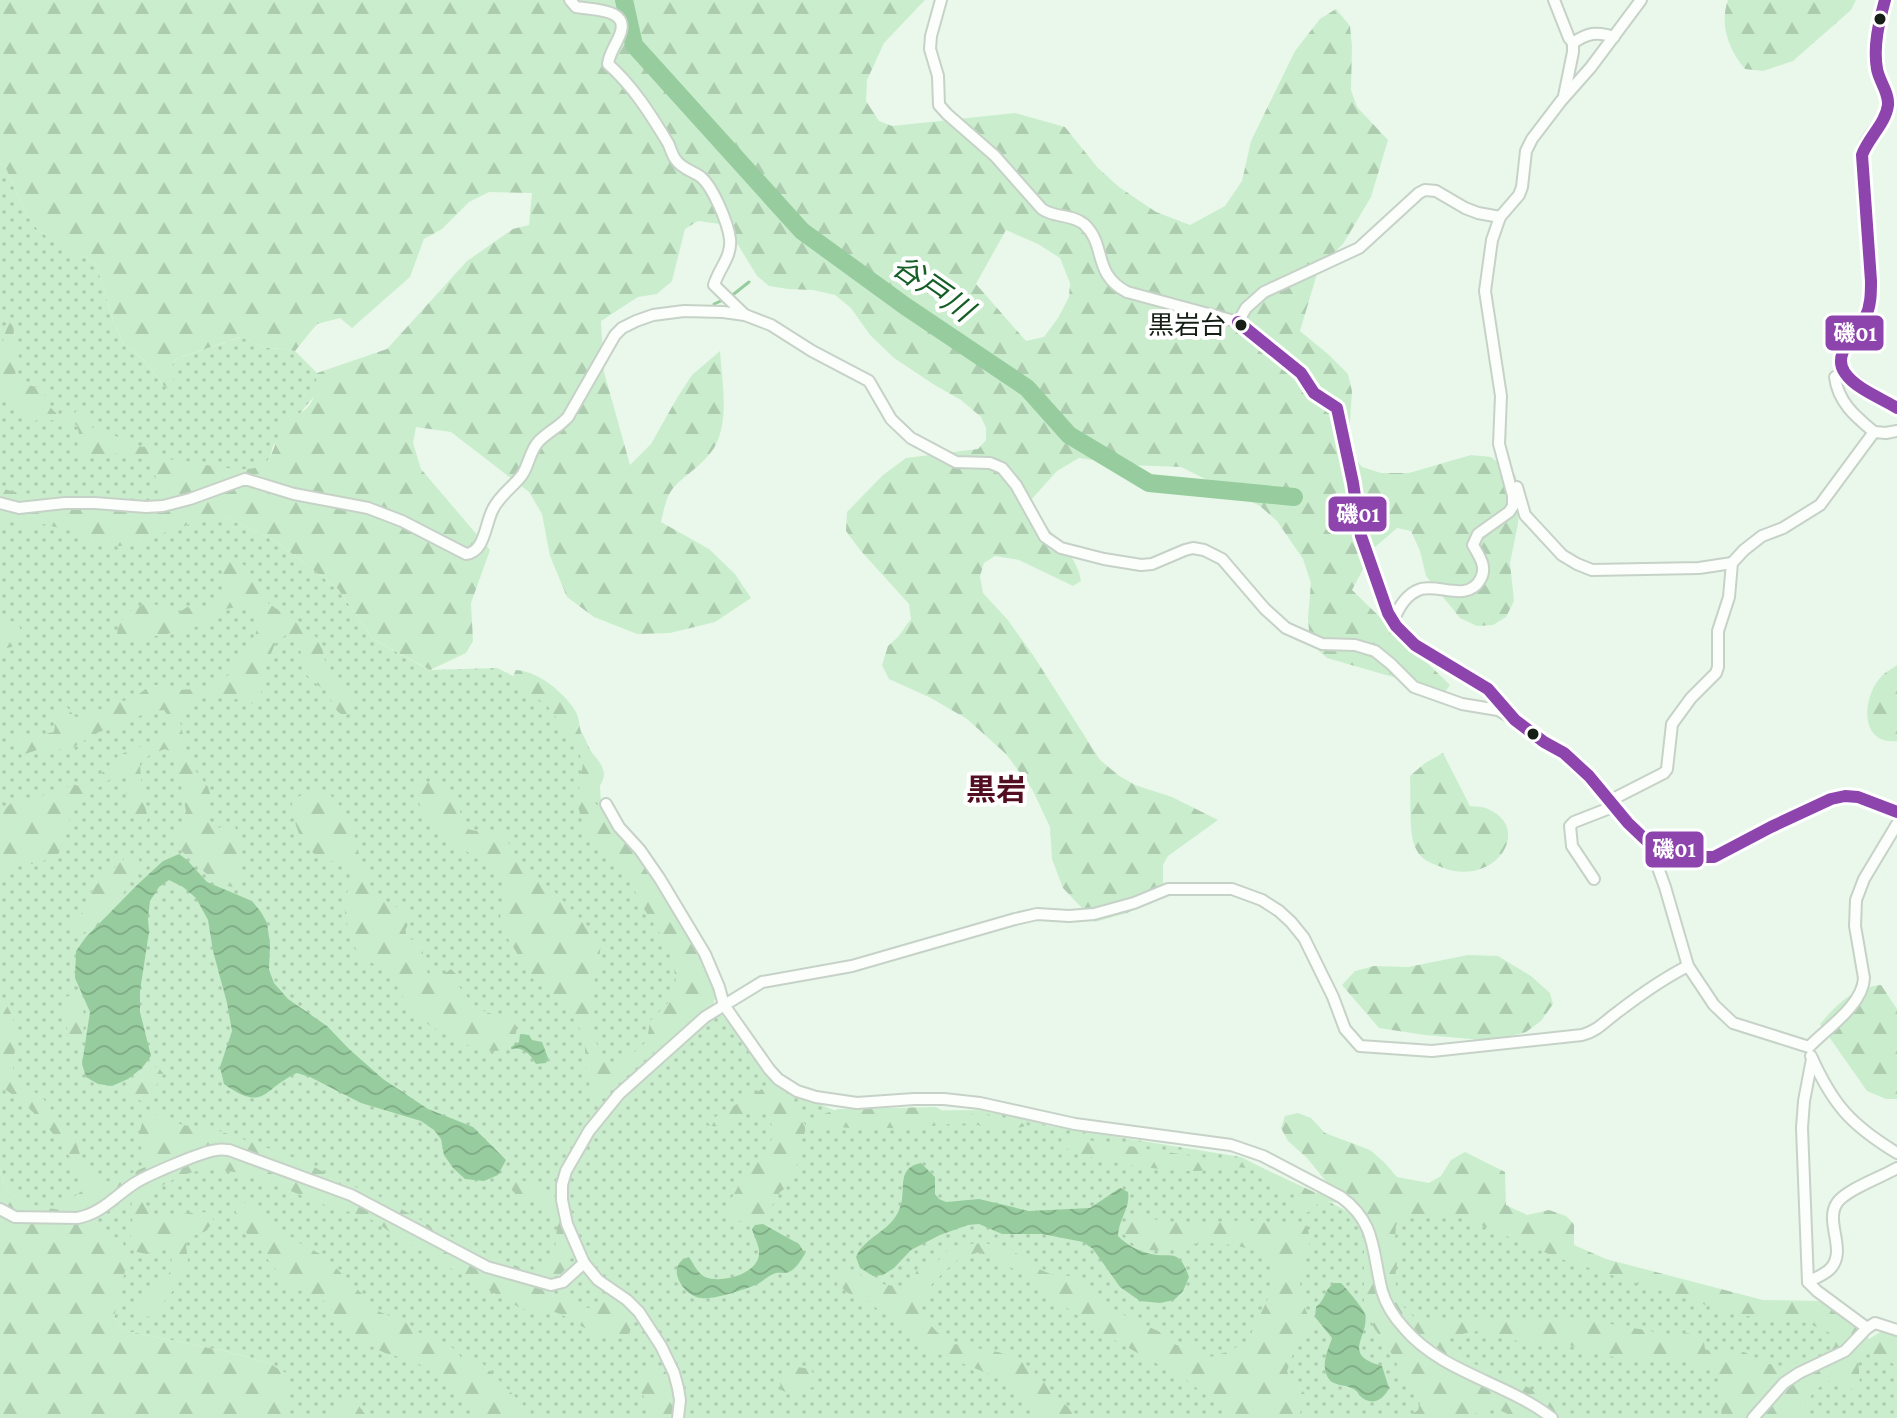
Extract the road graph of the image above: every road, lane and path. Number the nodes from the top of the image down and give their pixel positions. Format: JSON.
{"nodes":[{"id":1,"x":570,"y":0,"type":"edge"},
{"id":2,"x":941,"y":0,"type":"edge"},
{"id":3,"x":1554,"y":0,"type":"edge"},
{"id":4,"x":1641,"y":0,"type":"edge"},
{"id":5,"x":1885,"y":0,"type":"edge"},
{"id":6,"x":1614,"y":37,"type":"junction"},
{"id":7,"x":1573,"y":43,"type":"junction"},
{"id":8,"x":1564,"y":97,"type":"junction"},
{"id":9,"x":1500,"y":217,"type":"junction"},
{"id":10,"x":743,"y":312,"type":"junction"},
{"id":11,"x":1238,"y":322,"type":"junction"},
{"id":12,"x":1835,"y":377,"type":"dead end"},
{"id":13,"x":1897,"y":408,"type":"edge"},
{"id":14,"x":1897,"y":431,"type":"edge"},
{"id":15,"x":1874,"y":432,"type":"junction"},
{"id":16,"x":1506,"y":471,"type":"junction"},
{"id":17,"x":0,"y":503,"type":"edge"},
{"id":18,"x":1732,"y":563,"type":"junction"},
{"id":19,"x":1393,"y":621,"type":"junction"},
{"id":20,"x":1515,"y":720,"type":"junction"},
{"id":21,"x":1613,"y":803,"type":"junction"},
{"id":22,"x":606,"y":804,"type":"dead end"},
{"id":23,"x":1897,"y":812,"type":"edge"},
{"id":24,"x":1897,"y":824,"type":"edge"},
{"id":25,"x":1649,"y":843,"type":"junction"},
{"id":26,"x":1594,"y":879,"type":"dead end"},
{"id":27,"x":1688,"y":966,"type":"junction"},
{"id":28,"x":724,"y":1005,"type":"junction"},
{"id":29,"x":1809,"y":1047,"type":"junction"},
{"id":30,"x":1812,"y":1059,"type":"junction"},
{"id":31,"x":1897,"y":1153,"type":"edge"},
{"id":32,"x":1897,"y":1168,"type":"edge"},
{"id":33,"x":0,"y":1209,"type":"edge"},
{"id":34,"x":584,"y":1263,"type":"junction"},
{"id":35,"x":1808,"y":1282,"type":"junction"},
{"id":36,"x":1867,"y":1328,"type":"junction"},
{"id":37,"x":1897,"y":1330,"type":"edge"},
{"id":38,"x":678,"y":1418,"type":"edge"},
{"id":39,"x":1552,"y":1418,"type":"edge"},
{"id":40,"x":1753,"y":1418,"type":"edge"}],
"edges":[{"from":1,"to":10,"type":"street"},
{"from":2,"to":11,"type":"street"},
{"from":3,"to":7,"type":"street"},
{"from":4,"to":6,"type":"street"},
{"from":5,"to":13,"type":"street"},
{"from":6,"to":7,"type":"street"},
{"from":6,"to":8,"type":"street"},
{"from":7,"to":8,"type":"street"},
{"from":8,"to":9,"type":"street"},
{"from":9,"to":11,"type":"street"},
{"from":9,"to":16,"type":"street"},
{"from":10,"to":17,"type":"street"},
{"from":10,"to":20,"type":"street"},
{"from":11,"to":19,"type":"street"},
{"from":12,"to":15,"type":"street"},
{"from":14,"to":15,"type":"street"},
{"from":15,"to":18,"type":"street"},
{"from":16,"to":18,"type":"street"},
{"from":16,"to":19,"type":"street"},
{"from":18,"to":21,"type":"street"},
{"from":19,"to":20,"type":"street"},
{"from":20,"to":21,"type":"street"},
{"from":21,"to":25,"type":"street"},
{"from":21,"to":26,"type":"street"},
{"from":22,"to":28,"type":"street"},
{"from":23,"to":25,"type":"street"},
{"from":24,"to":29,"type":"street"},
{"from":25,"to":27,"type":"street"},
{"from":27,"to":28,"type":"street"},
{"from":27,"to":29,"type":"street"},
{"from":28,"to":34,"type":"street"},
{"from":28,"to":39,"type":"street"},
{"from":29,"to":30,"type":"street"},
{"from":30,"to":31,"type":"street"},
{"from":30,"to":35,"type":"street"},
{"from":32,"to":35,"type":"street"},
{"from":33,"to":34,"type":"street"},
{"from":34,"to":38,"type":"street"},
{"from":35,"to":36,"type":"street"},
{"from":36,"to":37,"type":"street"},
{"from":36,"to":40,"type":"street"}]}
